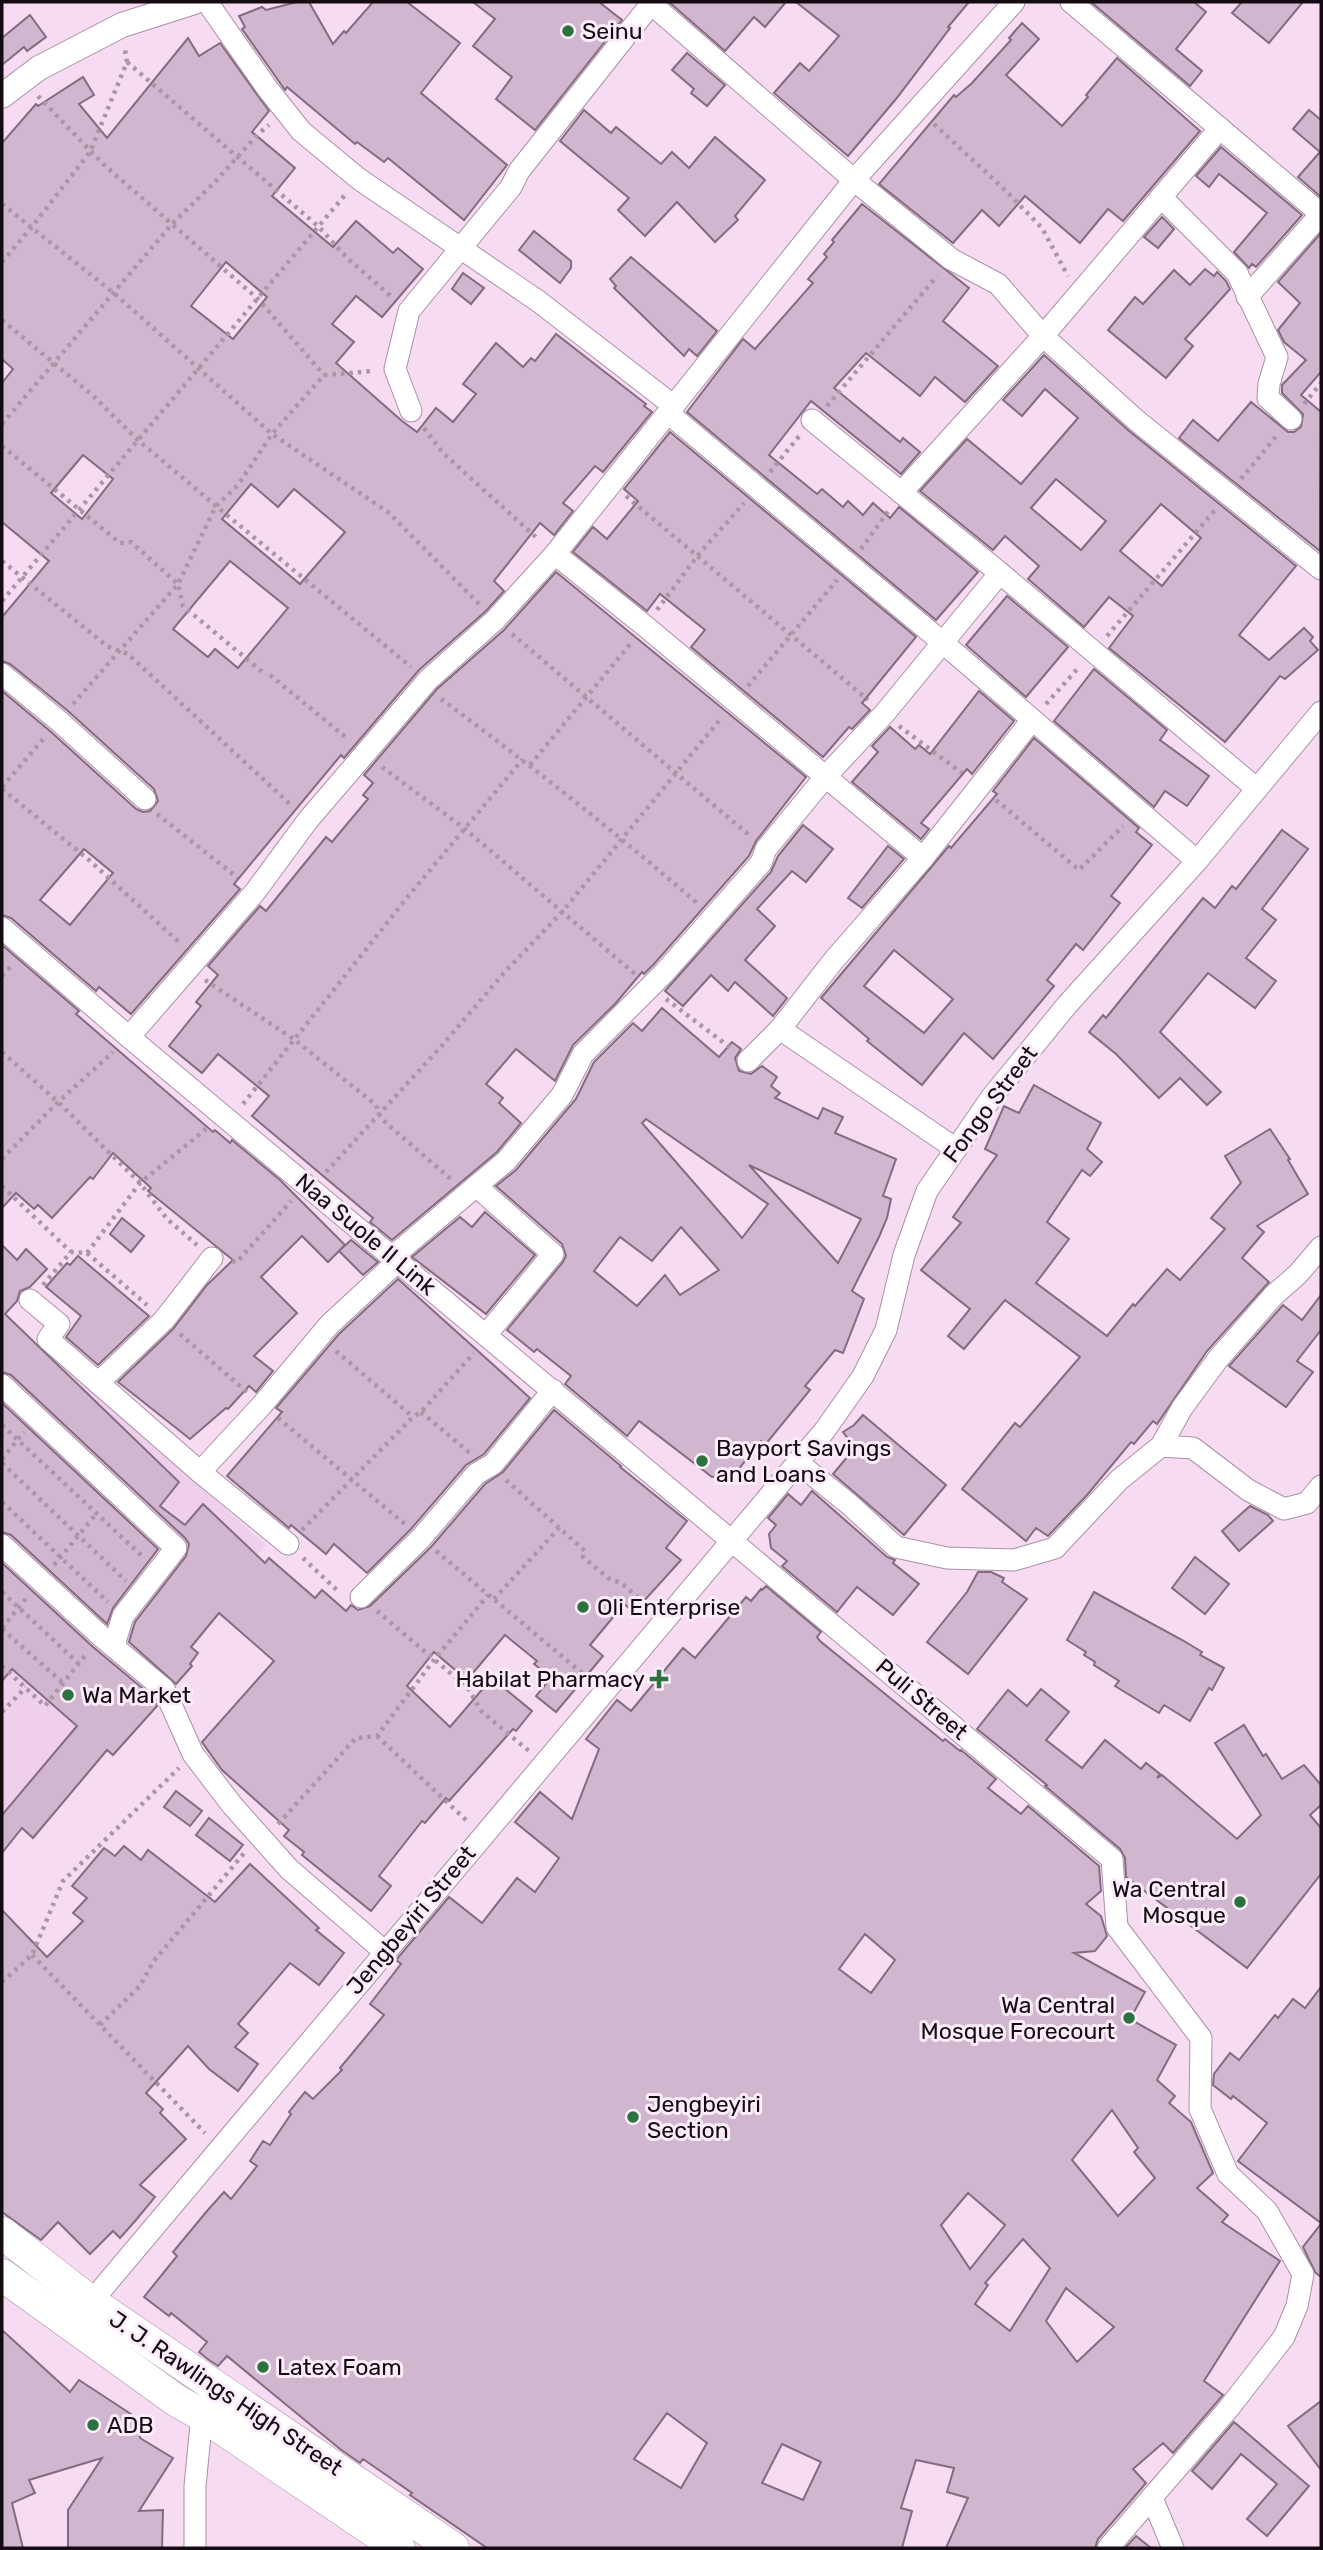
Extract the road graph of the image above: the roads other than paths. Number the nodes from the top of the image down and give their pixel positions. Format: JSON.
{"nodes":[{"id":1,"x":194,"y":2,"type":"edge"},
{"id":2,"x":207,"y":2,"type":"edge"},
{"id":3,"x":1014,"y":2,"type":"edge"},
{"id":4,"x":1071,"y":2,"type":"edge"},
{"id":5,"x":650,"y":3,"type":"edge"},
{"id":6,"x":2,"y":96,"type":"edge"},
{"id":7,"x":1220,"y":128,"type":"junction"},
{"id":8,"x":854,"y":180,"type":"junction"},
{"id":9,"x":1161,"y":197,"type":"junction"},
{"id":10,"x":1321,"y":214,"type":"edge"},
{"id":11,"x":461,"y":249,"type":"junction"},
{"id":12,"x":1247,"y":297,"type":"junction"},
{"id":13,"x":1043,"y":335,"type":"junction"},
{"id":14,"x":671,"y":409,"type":"junction"},
{"id":15,"x":411,"y":411,"type":"road end"},
{"id":16,"x":1291,"y":419,"type":"road end"},
{"id":17,"x":812,"y":420,"type":"road end"},
{"id":18,"x":901,"y":492,"type":"junction"},
{"id":19,"x":555,"y":554,"type":"junction"},
{"id":20,"x":1321,"y":569,"type":"edge"},
{"id":21,"x":1000,"y":573,"type":"junction"},
{"id":22,"x":942,"y":642,"type":"junction"},
{"id":23,"x":2,"y":674,"type":"edge"},
{"id":24,"x":1321,"y":712,"type":"edge"},
{"id":25,"x":1032,"y":720,"type":"junction"},
{"id":26,"x":826,"y":776,"type":"junction"},
{"id":27,"x":1257,"y":789,"type":"junction"},
{"id":28,"x":145,"y":799,"type":"road end"},
{"id":29,"x":923,"y":858,"type":"junction"},
{"id":30,"x":1197,"y":861,"type":"junction"},
{"id":31,"x":2,"y":928,"type":"edge"},
{"id":32,"x":780,"y":1029,"type":"junction"},
{"id":33,"x":130,"y":1037,"type":"junction"},
{"id":34,"x":748,"y":1061,"type":"road end"},
{"id":35,"x":956,"y":1149,"type":"junction"},
{"id":36,"x":472,"y":1190,"type":"junction"},
{"id":37,"x":1321,"y":1247,"type":"edge"},
{"id":38,"x":212,"y":1258,"type":"road end"},
{"id":39,"x":395,"y":1259,"type":"junction"},
{"id":40,"x":30,"y":1300,"type":"road end"},
{"id":41,"x":487,"y":1336,"type":"junction"},
{"id":42,"x":98,"y":1383,"type":"junction"},
{"id":43,"x":2,"y":1385,"type":"edge"},
{"id":44,"x":553,"y":1390,"type":"junction"},
{"id":45,"x":1161,"y":1446,"type":"junction"},
{"id":46,"x":797,"y":1462,"type":"junction"},
{"id":47,"x":200,"y":1472,"type":"junction"},
{"id":48,"x":1321,"y":1486,"type":"edge"},
{"id":49,"x":731,"y":1539,"type":"junction"},
{"id":50,"x":288,"y":1544,"type":"road end"},
{"id":51,"x":2,"y":1545,"type":"edge"},
{"id":52,"x":361,"y":1597,"type":"road end"},
{"id":53,"x":108,"y":1641,"type":"junction"},
{"id":54,"x":385,"y":1952,"type":"junction"},
{"id":55,"x":2,"y":2233,"type":"edge"},
{"id":56,"x":2,"y":2275,"type":"edge"},
{"id":57,"x":91,"y":2302,"type":"junction"},
{"id":58,"x":202,"y":2415,"type":"junction"},
{"id":59,"x":1152,"y":2498,"type":"junction"},
{"id":60,"x":195,"y":2548,"type":"edge"},
{"id":61,"x":399,"y":2548,"type":"edge"},
{"id":62,"x":453,"y":2548,"type":"edge"},
{"id":63,"x":1108,"y":2548,"type":"edge"},
{"id":64,"x":1173,"y":2548,"type":"edge"}],
"edges":[{"from":1,"to":6,"type":"street"},
{"from":2,"to":11,"type":"street"},
{"from":3,"to":8,"type":"street"},
{"from":4,"to":7,"type":"street"},
{"from":5,"to":8,"type":"street"},
{"from":5,"to":11,"type":"street"},
{"from":7,"to":9,"type":"street"},
{"from":7,"to":10,"type":"street"},
{"from":8,"to":13,"type":"street"},
{"from":8,"to":14,"type":"street"},
{"from":9,"to":12,"type":"street"},
{"from":9,"to":13,"type":"street"},
{"from":10,"to":12,"type":"street"},
{"from":11,"to":14,"type":"street"},
{"from":11,"to":15,"type":"street"},
{"from":12,"to":16,"type":"street"},
{"from":13,"to":18,"type":"street"},
{"from":13,"to":20,"type":"street"},
{"from":14,"to":19,"type":"street"},
{"from":14,"to":22,"type":"street"},
{"from":17,"to":18,"type":"street"},
{"from":18,"to":21,"type":"street"},
{"from":19,"to":26,"type":"street"},
{"from":19,"to":33,"type":"street"},
{"from":21,"to":22,"type":"street"},
{"from":21,"to":27,"type":"street"},
{"from":22,"to":25,"type":"street"},
{"from":22,"to":26,"type":"street"},
{"from":23,"to":28,"type":"street"},
{"from":24,"to":27,"type":"street","name":"Fongo Street"},
{"from":25,"to":29,"type":"street"},
{"from":25,"to":30,"type":"street"},
{"from":26,"to":29,"type":"street"},
{"from":26,"to":36,"type":"street"},
{"from":27,"to":30,"type":"street","name":"Fongo Street"},
{"from":29,"to":32,"type":"street"},
{"from":30,"to":35,"type":"street","name":"Fongo Street"},
{"from":31,"to":33,"type":"street","name":"Naa Suole II Link"},
{"from":32,"to":34,"type":"street"},
{"from":32,"to":35,"type":"street"},
{"from":33,"to":39,"type":"street","name":"Naa Suole II Link"},
{"from":35,"to":46,"type":"street","name":"Fongo Street"},
{"from":36,"to":39,"type":"street"},
{"from":36,"to":41,"type":"street"},
{"from":37,"to":45,"type":"street"},
{"from":38,"to":42,"type":"street"},
{"from":39,"to":41,"type":"street","name":"Naa Suole II Link"},
{"from":39,"to":47,"type":"street"},
{"from":40,"to":42,"type":"street"},
{"from":41,"to":44,"type":"street","name":"Naa Suole II Link"},
{"from":42,"to":47,"type":"street"},
{"from":43,"to":53,"type":"street"},
{"from":44,"to":49,"type":"street","name":"Naa Suole II Link"},
{"from":44,"to":52,"type":"street"},
{"from":45,"to":46,"type":"street"},
{"from":45,"to":48,"type":"street"},
{"from":46,"to":49,"type":"street","name":"Fongo Street"},
{"from":47,"to":50,"type":"street"},
{"from":49,"to":54,"type":"street","name":"Jengbeyiri Street"},
{"from":49,"to":59,"type":"street","name":"Puli Street"},
{"from":51,"to":53,"type":"street"},
{"from":53,"to":54,"type":"street"},
{"from":54,"to":57,"type":"street","name":"Jengbeyiri Street"},
{"from":55,"to":57,"type":"main road","name":"J. J. Rawlings High Street"},
{"from":56,"to":58,"type":"main road","name":"J. J. Rawlings High Street"},
{"from":57,"to":62,"type":"main road","name":"J. J. Rawlings High Street"},
{"from":58,"to":60,"type":"street"},
{"from":58,"to":61,"type":"main road","name":"J. J. Rawlings High Street"},
{"from":59,"to":63,"type":"street"},
{"from":59,"to":64,"type":"street"}]}
